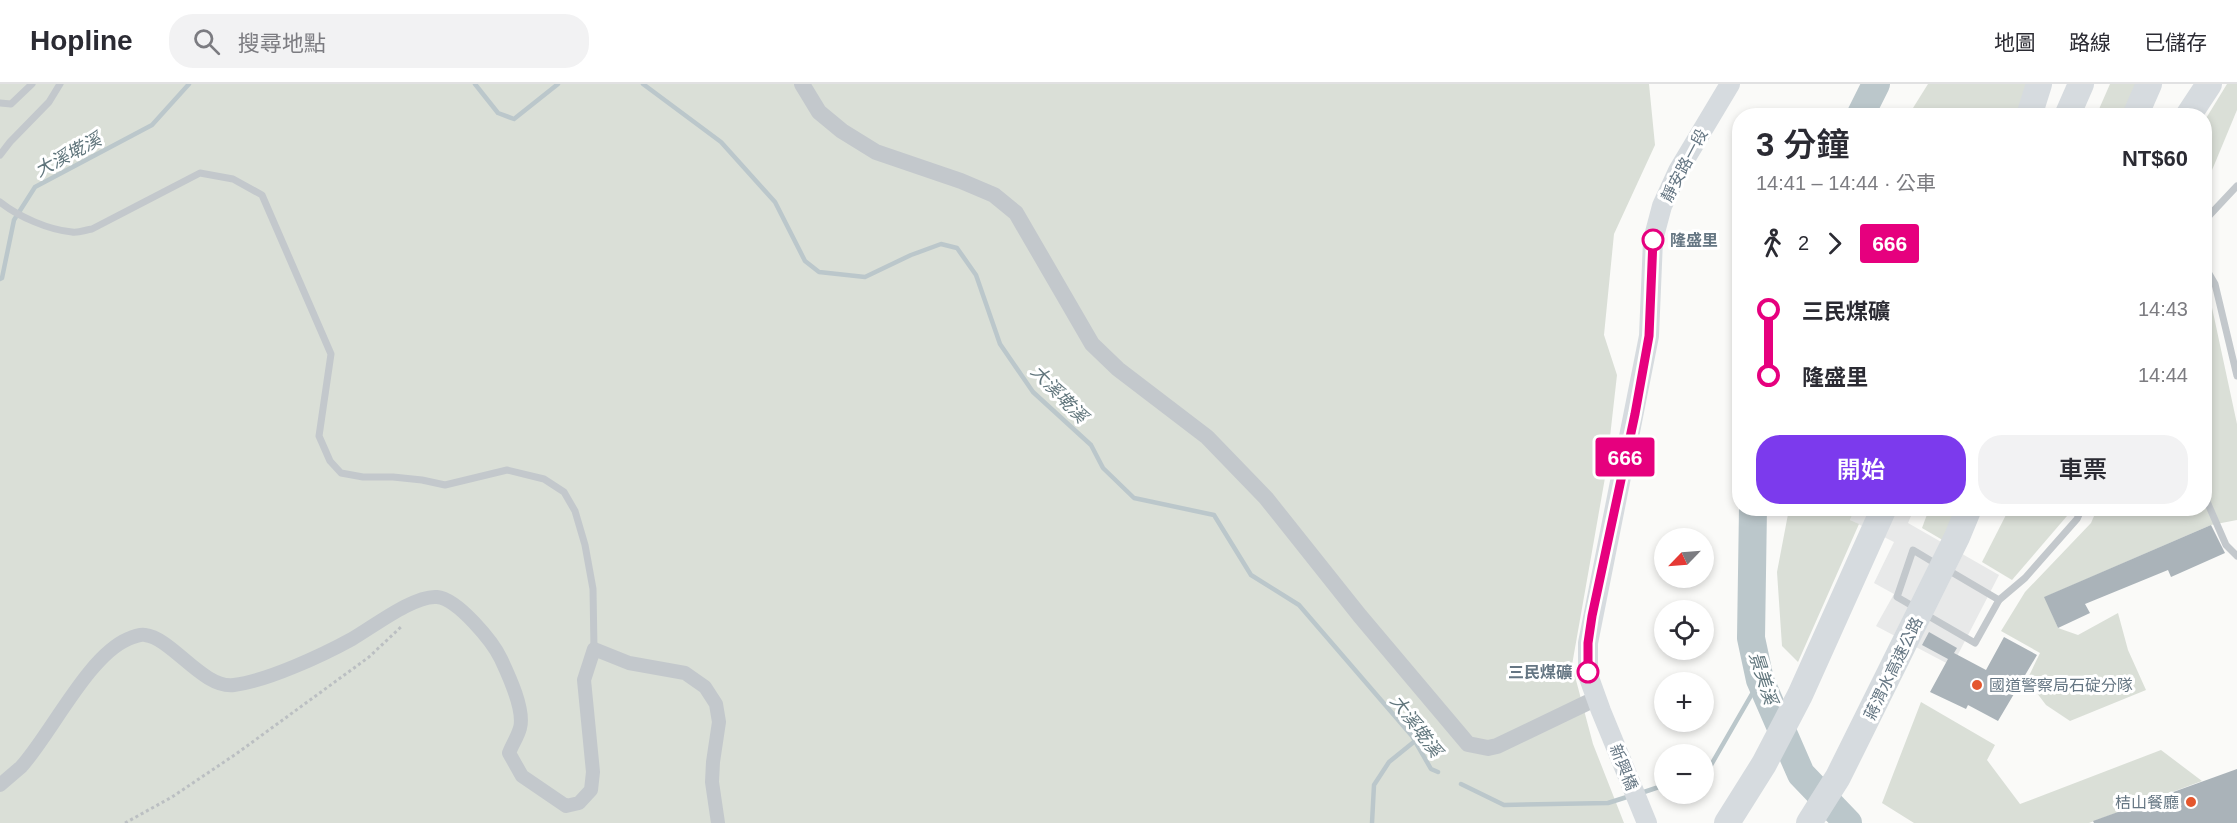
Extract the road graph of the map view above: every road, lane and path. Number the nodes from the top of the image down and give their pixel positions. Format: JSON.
{"nodes":[{"id":1,"x":32,"y":84,"type":"edge"},
{"id":2,"x":60,"y":84,"type":"edge"},
{"id":3,"x":802,"y":84,"type":"edge"},
{"id":4,"x":1730,"y":84,"type":"edge"},
{"id":5,"x":2039,"y":84,"type":"edge"},
{"id":6,"x":2081,"y":84,"type":"edge"},
{"id":7,"x":2149,"y":84,"type":"edge"},
{"id":8,"x":2209,"y":84,"type":"edge"},
{"id":9,"x":0,"y":103,"type":"edge"},
{"id":10,"x":2032,"y":108,"type":"edge"},
{"id":11,"x":2070,"y":108,"type":"edge"},
{"id":12,"x":2138,"y":108,"type":"edge"},
{"id":13,"x":2193,"y":108,"type":"edge"},
{"id":14,"x":0,"y":155,"type":"edge"},
{"id":15,"x":2237,"y":186,"type":"edge"},
{"id":16,"x":0,"y":202,"type":"edge"},
{"id":17,"x":2212,"y":213,"type":"edge"},
{"id":18,"x":2212,"y":279,"type":"edge"},
{"id":19,"x":2237,"y":376,"type":"edge"},
{"id":20,"x":2212,"y":513,"type":"edge"},
{"id":21,"x":1880,"y":516,"type":"edge"},
{"id":22,"x":1967,"y":516,"type":"edge"},
{"id":23,"x":2078,"y":516,"type":"edge"},
{"id":24,"x":2237,"y":556,"type":"edge"},
{"id":25,"x":1999,"y":600,"type":"junction"},
{"id":26,"x":409,"y":605,"type":"junction"},
{"id":27,"x":594,"y":649,"type":"junction"},
{"id":28,"x":1599,"y":705,"type":"junction"},
{"id":29,"x":0,"y":785,"type":"edge"},
{"id":30,"x":125,"y":823,"type":"edge"},
{"id":31,"x":718,"y":823,"type":"edge"},
{"id":32,"x":1647,"y":823,"type":"edge"},
{"id":33,"x":1727,"y":823,"type":"edge"},
{"id":34,"x":1809,"y":823,"type":"edge"}],
"edges":[{"from":1,"to":9,"type":"lane"},
{"from":2,"to":14,"type":"lane"},
{"from":3,"to":28,"type":"street"},
{"from":4,"to":28,"type":"main road","name":"靜安路一段"},
{"from":5,"to":10,"type":"highway"},
{"from":6,"to":11,"type":"highway"},
{"from":7,"to":12,"type":"highway"},
{"from":8,"to":13,"type":"highway"},
{"from":15,"to":17,"type":"lane"},
{"from":16,"to":27,"type":"lane"},
{"from":18,"to":19,"type":"lane"},
{"from":20,"to":24,"type":"lane"},
{"from":21,"to":33,"type":"highway"},
{"from":22,"to":34,"type":"highway","name":"蔣渭水高速公路"},
{"from":23,"to":25,"type":"lane"},
{"from":25,"to":25,"type":"lane"},
{"from":26,"to":27,"type":"street"},
{"from":26,"to":29,"type":"street"},
{"from":26,"to":30,"type":"path"},
{"from":27,"to":31,"type":"street"},
{"from":28,"to":32,"type":"main road","name":"新興橋"}]}
